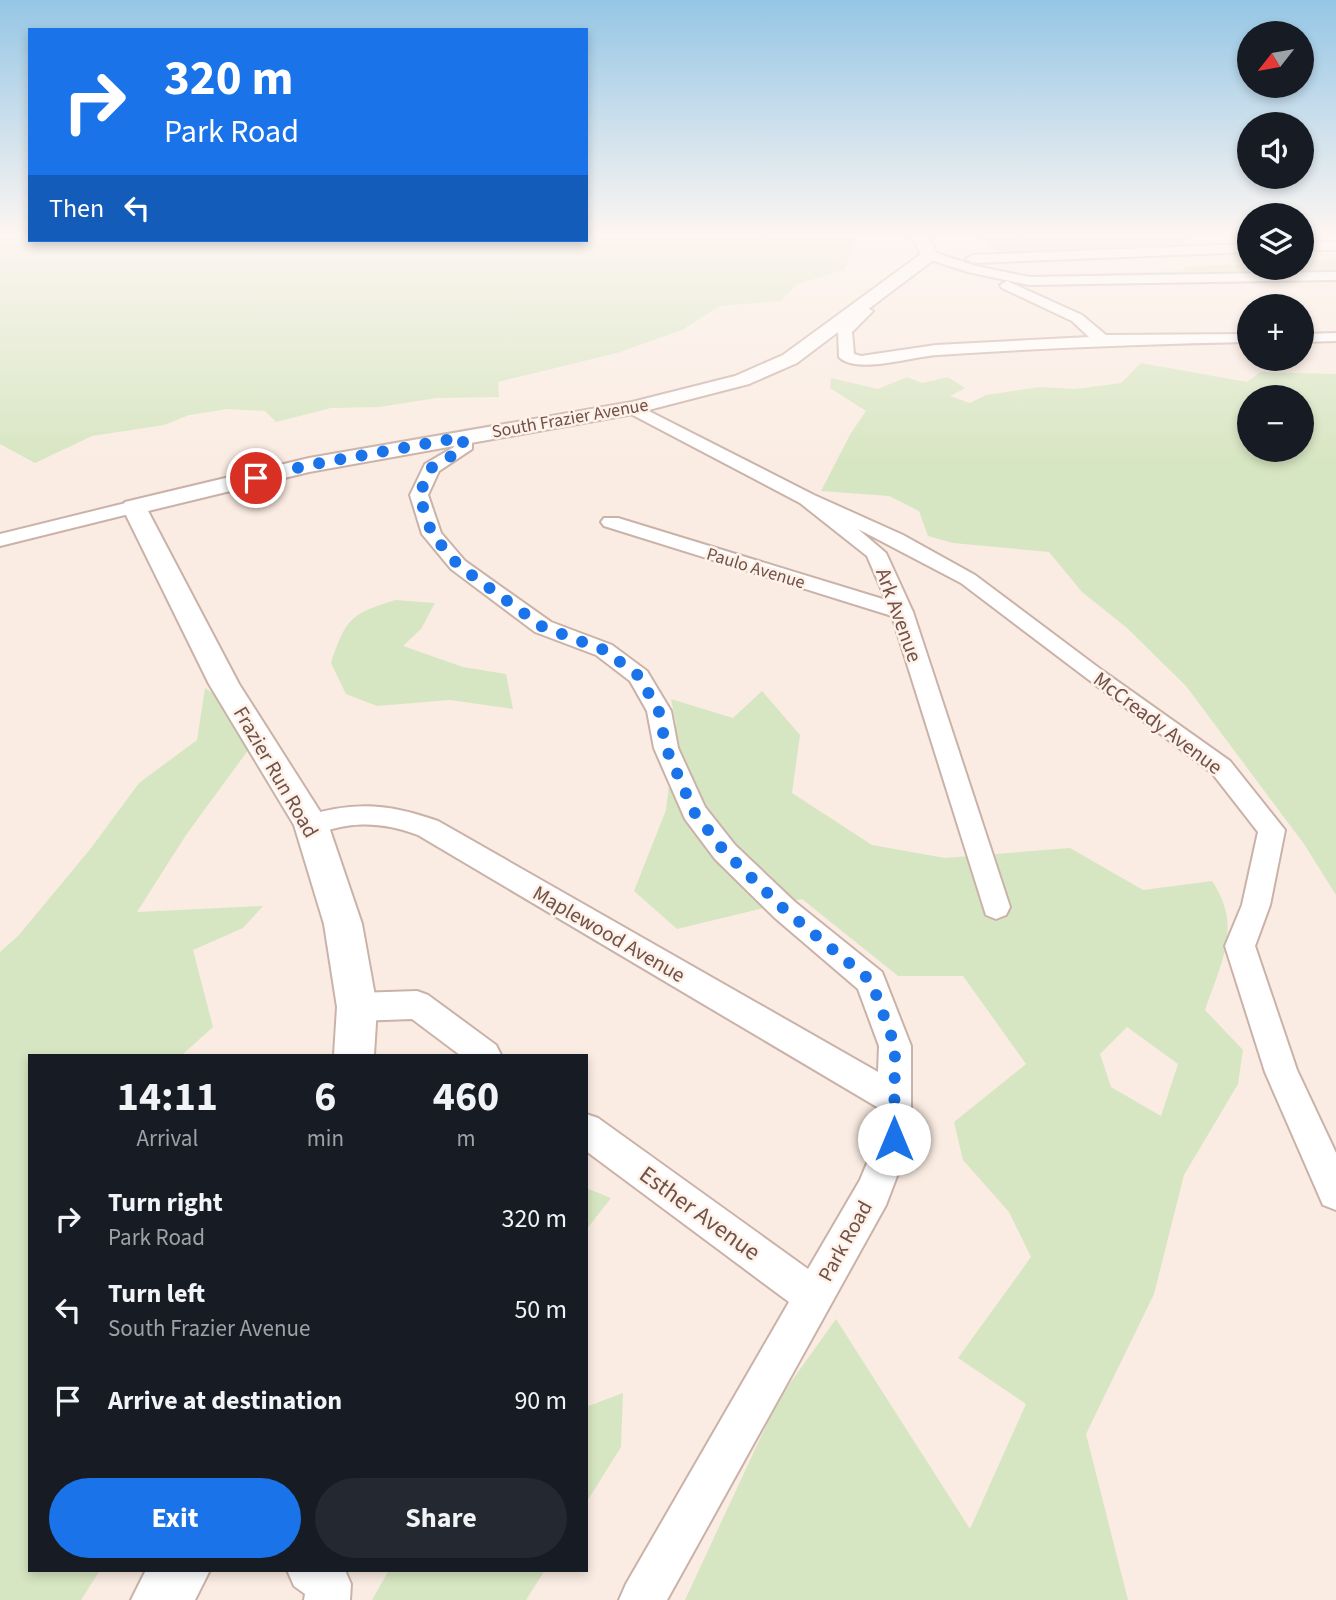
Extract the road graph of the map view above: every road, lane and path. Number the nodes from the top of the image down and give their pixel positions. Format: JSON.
{"nodes":[{"id":1,"x":852,"y":312,"type":"edge"},
{"id":2,"x":865,"y":312,"type":"edge"},
{"id":3,"x":1064,"y":312,"type":"edge"},
{"id":4,"x":1336,"y":337,"type":"edge"},
{"id":5,"x":1237,"y":338,"type":"edge"},
{"id":6,"x":1314,"y":338,"type":"edge"},
{"id":7,"x":1102,"y":340,"type":"junction"},
{"id":8,"x":633,"y":408,"type":"junction"},
{"id":9,"x":463,"y":437,"type":"junction"},
{"id":10,"x":807,"y":499,"type":"junction"},
{"id":11,"x":134,"y":507,"type":"junction"},
{"id":12,"x":611,"y":522,"type":"dead end"},
{"id":13,"x":0,"y":540,"type":"edge"},
{"id":14,"x":902,"y":612,"type":"junction"},
{"id":15,"x":311,"y":824,"type":"junction"},
{"id":16,"x":996,"y":907,"type":"dead end"},
{"id":17,"x":357,"y":1007,"type":"junction"},
{"id":18,"x":354,"y":1054,"type":"edge"},
{"id":19,"x":484,"y":1054,"type":"edge"},
{"id":20,"x":894,"y":1099,"type":"junction"},
{"id":21,"x":588,"y":1131,"type":"edge"},
{"id":22,"x":1336,"y":1192,"type":"edge"},
{"id":23,"x":814,"y":1297,"type":"junction"},
{"id":24,"x":180,"y":1572,"type":"edge"},
{"id":25,"x":313,"y":1572,"type":"edge"},
{"id":26,"x":160,"y":1600,"type":"edge"},
{"id":27,"x":327,"y":1600,"type":"edge"},
{"id":28,"x":642,"y":1600,"type":"edge"}],
"edges":[{"from":1,"to":8,"type":"street","name":"South Frazier Avenue"},
{"from":2,"to":7,"type":"street"},
{"from":3,"to":7,"type":"street"},
{"from":4,"to":6,"type":"street"},
{"from":5,"to":7,"type":"street"},
{"from":8,"to":9,"type":"street","name":"South Frazier Avenue"},
{"from":8,"to":10,"type":"street","name":"Ark Avenue"},
{"from":9,"to":11,"type":"street","name":"South Frazier Avenue"},
{"from":9,"to":20,"type":"street","name":"Park Road"},
{"from":10,"to":14,"type":"street","name":"Ark Avenue"},
{"from":10,"to":22,"type":"street","name":"McCready Avenue"},
{"from":11,"to":13,"type":"street"},
{"from":11,"to":15,"type":"street","name":"Frazier Run Road"},
{"from":12,"to":14,"type":"street","name":"Paulo Avenue"},
{"from":14,"to":16,"type":"street","name":"Ark Avenue"},
{"from":15,"to":17,"type":"street","name":"Frazier Run Road"},
{"from":15,"to":20,"type":"street","name":"Maplewood Avenue"},
{"from":17,"to":18,"type":"street","name":"Frazier Run Road"},
{"from":17,"to":19,"type":"street"},
{"from":20,"to":23,"type":"street","name":"Park Road"},
{"from":21,"to":23,"type":"street","name":"Esther Avenue"},
{"from":23,"to":28,"type":"street","name":"Park Road"},
{"from":24,"to":26,"type":"street"},
{"from":25,"to":27,"type":"street"}]}
